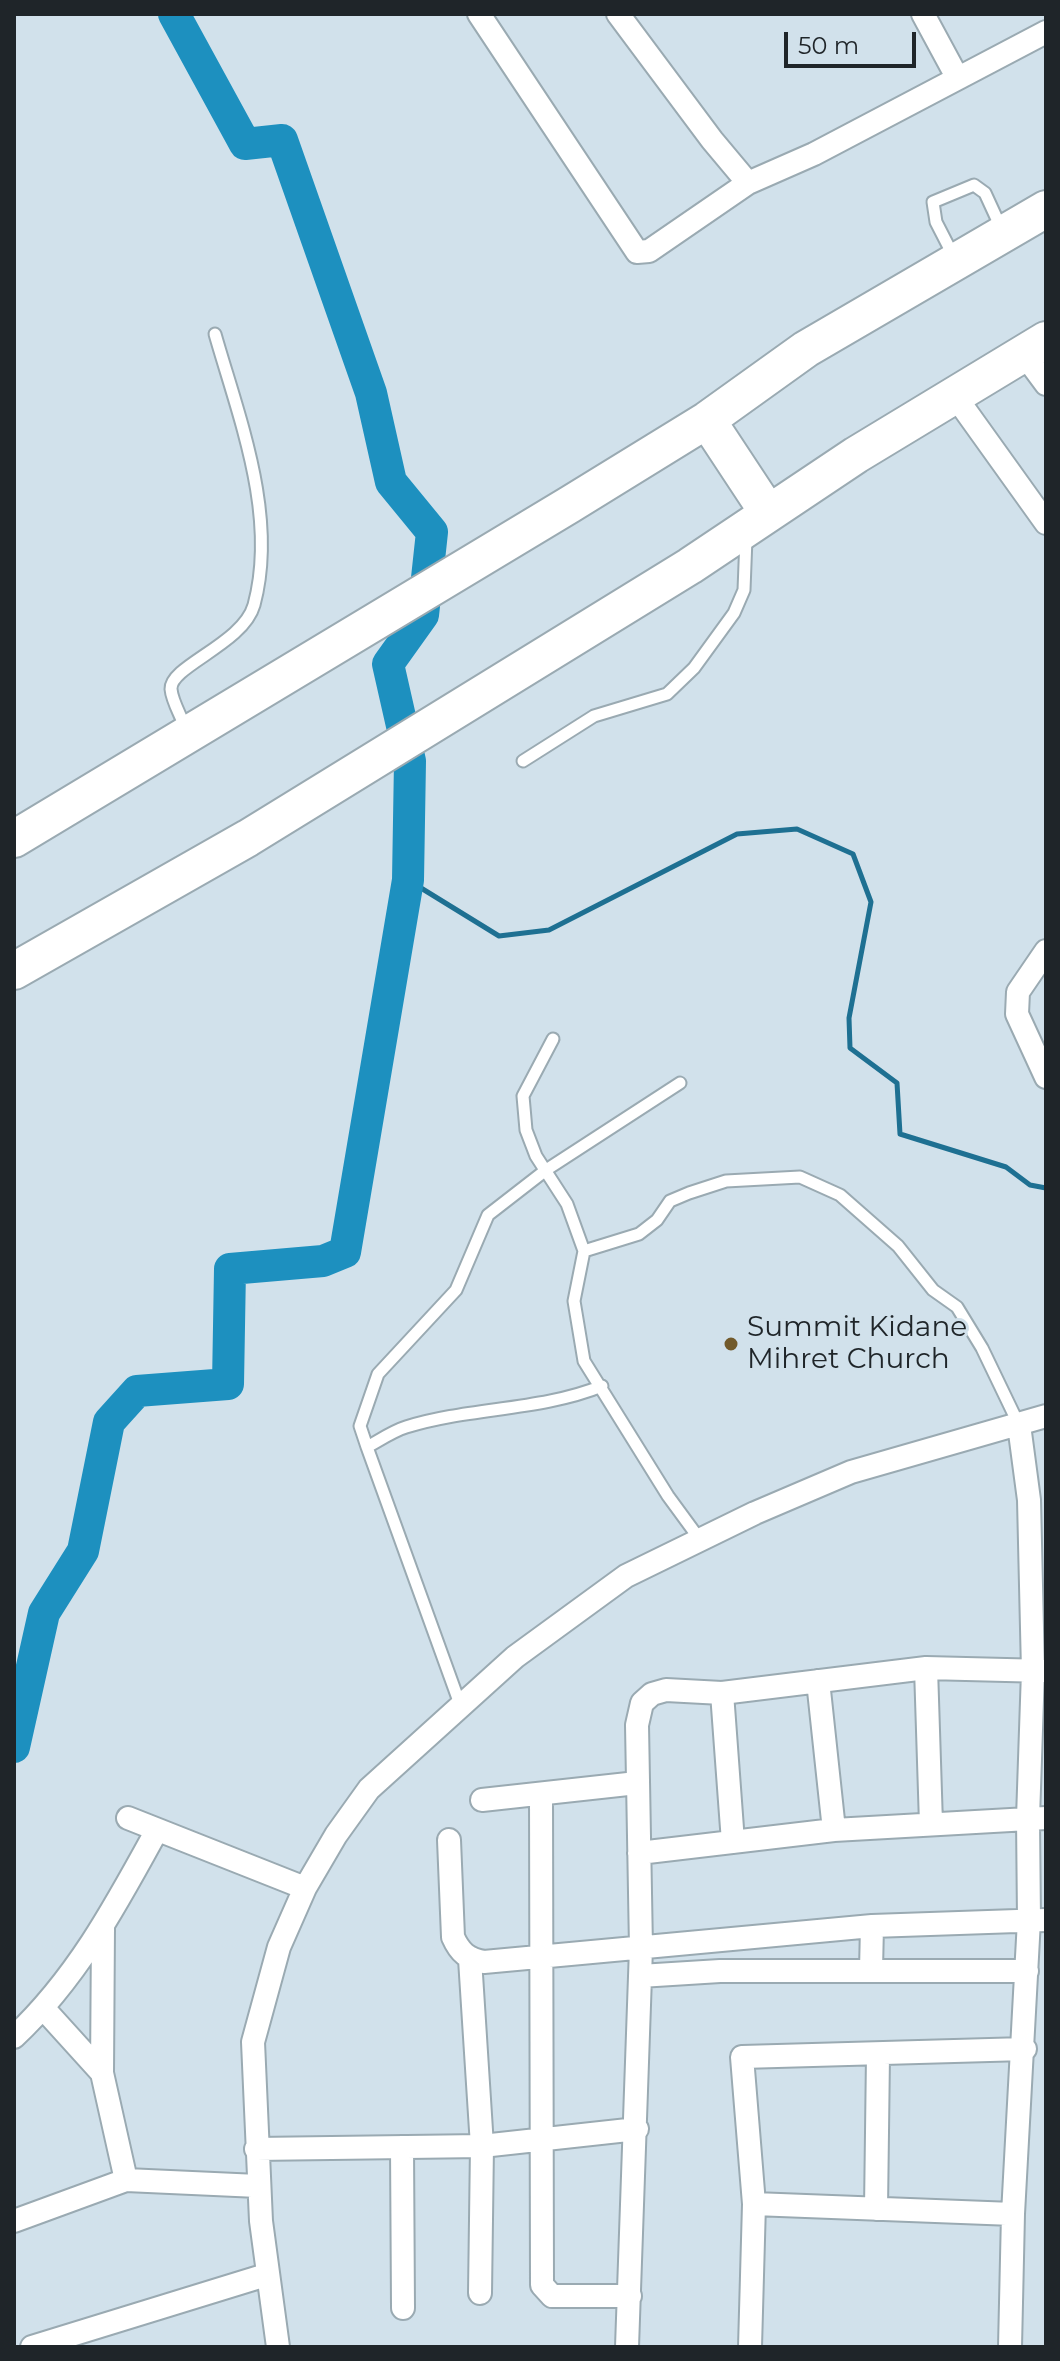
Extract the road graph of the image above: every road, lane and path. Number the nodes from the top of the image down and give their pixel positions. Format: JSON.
{"nodes":[{"id":1,"x":479,"y":14,"type":"edge"},
{"id":2,"x":618,"y":14,"type":"edge"},
{"id":3,"x":923,"y":14,"type":"edge"},
{"id":4,"x":1046,"y":32,"type":"edge"},
{"id":5,"x":957,"y":77,"type":"junction"},
{"id":6,"x":748,"y":183,"type":"junction"},
{"id":7,"x":1046,"y":209,"type":"edge"},
{"id":8,"x":1004,"y":234,"type":"junction"},
{"id":9,"x":956,"y":262,"type":"junction"},
{"id":10,"x":215,"y":334,"type":"dead end"},
{"id":11,"x":1035,"y":346,"type":"edge"},
{"id":12,"x":1046,"y":384,"type":"edge"},
{"id":13,"x":955,"y":396,"type":"junction"},
{"id":14,"x":707,"y":420,"type":"junction"},
{"id":15,"x":757,"y":518,"type":"junction"},
{"id":16,"x":1046,"y":523,"type":"edge"},
{"id":17,"x":188,"y":734,"type":"junction"},
{"id":18,"x":523,"y":761,"type":"dead end"},
{"id":19,"x":14,"y":839,"type":"edge"},
{"id":20,"x":1046,"y":951,"type":"edge"},
{"id":21,"x":14,"y":971,"type":"edge"},
{"id":22,"x":553,"y":1039,"type":"dead end"},
{"id":23,"x":1039,"y":1054,"type":"edge"},
{"id":24,"x":1046,"y":1077,"type":"edge"},
{"id":25,"x":680,"y":1083,"type":"dead end"},
{"id":26,"x":546,"y":1170,"type":"junction"},
{"id":27,"x":584,"y":1251,"type":"junction"},
{"id":28,"x":602,"y":1386,"type":"junction"},
{"id":29,"x":1046,"y":1416,"type":"edge"},
{"id":30,"x":1019,"y":1425,"type":"junction"},
{"id":31,"x":367,"y":1447,"type":"junction"},
{"id":32,"x":1037,"y":1500,"type":"edge"},
{"id":33,"x":701,"y":1541,"type":"junction"},
{"id":34,"x":1038,"y":1578,"type":"edge"},
{"id":35,"x":926,"y":1668,"type":"junction"},
{"id":36,"x":1040,"y":1671,"type":"edge"},
{"id":37,"x":818,"y":1681,"type":"junction"},
{"id":38,"x":722,"y":1693,"type":"junction"},
{"id":39,"x":461,"y":1707,"type":"junction"},
{"id":40,"x":637,"y":1783,"type":"junction"},
{"id":41,"x":541,"y":1794,"type":"junction"},
{"id":42,"x":482,"y":1800,"type":"dead end"},
{"id":43,"x":128,"y":1818,"type":"dead end"},
{"id":44,"x":1037,"y":1818,"type":"edge"},
{"id":45,"x":931,"y":1824,"type":"junction"},
{"id":46,"x":157,"y":1830,"type":"junction"},
{"id":47,"x":834,"y":1830,"type":"junction"},
{"id":48,"x":449,"y":1840,"type":"dead end"},
{"id":49,"x":733,"y":1842,"type":"junction"},
{"id":50,"x":639,"y":1853,"type":"junction"},
{"id":51,"x":305,"y":1888,"type":"junction"},
{"id":52,"x":1038,"y":1920,"type":"edge"},
{"id":53,"x":872,"y":1926,"type":"junction"},
{"id":54,"x":103,"y":1928,"type":"junction"},
{"id":55,"x":641,"y":1948,"type":"junction"},
{"id":56,"x":544,"y":1956,"type":"junction"},
{"id":57,"x":470,"y":1959,"type":"junction"},
{"id":58,"x":871,"y":1970,"type":"junction"},
{"id":59,"x":1027,"y":1971,"type":"junction"},
{"id":60,"x":640,"y":1976,"type":"junction"},
{"id":61,"x":44,"y":2009,"type":"junction"},
{"id":62,"x":14,"y":2037,"type":"edge"},
{"id":63,"x":1025,"y":2049,"type":"junction"},
{"id":64,"x":878,"y":2055,"type":"junction"},
{"id":65,"x":102,"y":2073,"type":"junction"},
{"id":66,"x":637,"y":2129,"type":"junction"},
{"id":67,"x":543,"y":2138,"type":"junction"},
{"id":68,"x":482,"y":2146,"type":"junction"},
{"id":69,"x":402,"y":2147,"type":"junction"},
{"id":70,"x":256,"y":2149,"type":"junction"},
{"id":71,"x":126,"y":2180,"type":"junction"},
{"id":72,"x":258,"y":2186,"type":"junction"},
{"id":73,"x":754,"y":2204,"type":"junction"},
{"id":74,"x":876,"y":2209,"type":"junction"},
{"id":75,"x":1013,"y":2214,"type":"junction"},
{"id":76,"x":14,"y":2221,"type":"edge"},
{"id":77,"x":266,"y":2275,"type":"junction"},
{"id":78,"x":480,"y":2293,"type":"dead end"},
{"id":79,"x":630,"y":2296,"type":"junction"},
{"id":80,"x":403,"y":2308,"type":"dead end"},
{"id":81,"x":32,"y":2347,"type":"edge"},
{"id":82,"x":278,"y":2347,"type":"edge"},
{"id":83,"x":627,"y":2347,"type":"edge"},
{"id":84,"x":750,"y":2347,"type":"edge"},
{"id":85,"x":1010,"y":2347,"type":"edge"}],
"edges":[{"from":1,"to":6,"type":"street"},
{"from":2,"to":6,"type":"street"},
{"from":3,"to":5,"type":"street"},
{"from":4,"to":5,"type":"street"},
{"from":5,"to":6,"type":"street"},
{"from":7,"to":8,"type":"highway"},
{"from":8,"to":9,"type":"highway"},
{"from":8,"to":9,"type":"lane"},
{"from":9,"to":14,"type":"highway"},
{"from":10,"to":17,"type":"lane"},
{"from":11,"to":12,"type":"street"},
{"from":11,"to":13,"type":"highway"},
{"from":13,"to":15,"type":"highway"},
{"from":13,"to":16,"type":"street"},
{"from":14,"to":15,"type":"highway"},
{"from":14,"to":17,"type":"highway"},
{"from":15,"to":18,"type":"lane"},
{"from":15,"to":21,"type":"highway"},
{"from":17,"to":19,"type":"highway"},
{"from":20,"to":23,"type":"street"},
{"from":22,"to":26,"type":"lane"},
{"from":23,"to":24,"type":"street"},
{"from":25,"to":26,"type":"lane"},
{"from":26,"to":27,"type":"lane"},
{"from":26,"to":31,"type":"lane"},
{"from":27,"to":28,"type":"lane"},
{"from":27,"to":30,"type":"lane"},
{"from":28,"to":31,"type":"lane"},
{"from":28,"to":33,"type":"lane"},
{"from":29,"to":30,"type":"street"},
{"from":30,"to":32,"type":"street"},
{"from":30,"to":33,"type":"street"},
{"from":31,"to":39,"type":"lane"},
{"from":32,"to":34,"type":"street"},
{"from":33,"to":39,"type":"street"},
{"from":34,"to":36,"type":"street"},
{"from":35,"to":36,"type":"street"},
{"from":35,"to":37,"type":"street"},
{"from":35,"to":45,"type":"street"},
{"from":36,"to":44,"type":"street"},
{"from":37,"to":38,"type":"street"},
{"from":37,"to":47,"type":"street"},
{"from":38,"to":40,"type":"street"},
{"from":38,"to":49,"type":"street"},
{"from":39,"to":51,"type":"street"},
{"from":40,"to":41,"type":"street"},
{"from":40,"to":50,"type":"street"},
{"from":41,"to":42,"type":"street"},
{"from":41,"to":56,"type":"street"},
{"from":43,"to":46,"type":"street"},
{"from":44,"to":45,"type":"street"},
{"from":44,"to":52,"type":"street"},
{"from":45,"to":47,"type":"street"},
{"from":46,"to":51,"type":"street"},
{"from":46,"to":54,"type":"street"},
{"from":47,"to":49,"type":"street"},
{"from":48,"to":57,"type":"street"},
{"from":49,"to":50,"type":"street"},
{"from":50,"to":55,"type":"street"},
{"from":51,"to":70,"type":"street"},
{"from":52,"to":53,"type":"street"},
{"from":52,"to":59,"type":"street"},
{"from":53,"to":55,"type":"street"},
{"from":53,"to":58,"type":"street"},
{"from":54,"to":61,"type":"street"},
{"from":54,"to":65,"type":"street"},
{"from":55,"to":56,"type":"street"},
{"from":55,"to":60,"type":"street"},
{"from":56,"to":57,"type":"street"},
{"from":56,"to":67,"type":"street"},
{"from":57,"to":68,"type":"street"},
{"from":58,"to":59,"type":"street"},
{"from":58,"to":60,"type":"street"},
{"from":59,"to":63,"type":"street"},
{"from":60,"to":66,"type":"street"},
{"from":61,"to":62,"type":"street"},
{"from":61,"to":65,"type":"street"},
{"from":63,"to":64,"type":"street"},
{"from":63,"to":75,"type":"street"},
{"from":64,"to":73,"type":"street"},
{"from":64,"to":74,"type":"street"},
{"from":65,"to":71,"type":"street"},
{"from":66,"to":67,"type":"street"},
{"from":66,"to":79,"type":"street"},
{"from":67,"to":68,"type":"street"},
{"from":67,"to":79,"type":"street"},
{"from":68,"to":69,"type":"street"},
{"from":68,"to":78,"type":"street"},
{"from":69,"to":70,"type":"street"},
{"from":69,"to":80,"type":"street"},
{"from":70,"to":72,"type":"street"},
{"from":71,"to":72,"type":"street"},
{"from":71,"to":76,"type":"street"},
{"from":72,"to":77,"type":"street"},
{"from":73,"to":74,"type":"street"},
{"from":73,"to":84,"type":"street"},
{"from":74,"to":75,"type":"street"},
{"from":75,"to":85,"type":"street"},
{"from":77,"to":81,"type":"street"},
{"from":77,"to":82,"type":"street"},
{"from":79,"to":83,"type":"street"}]}
